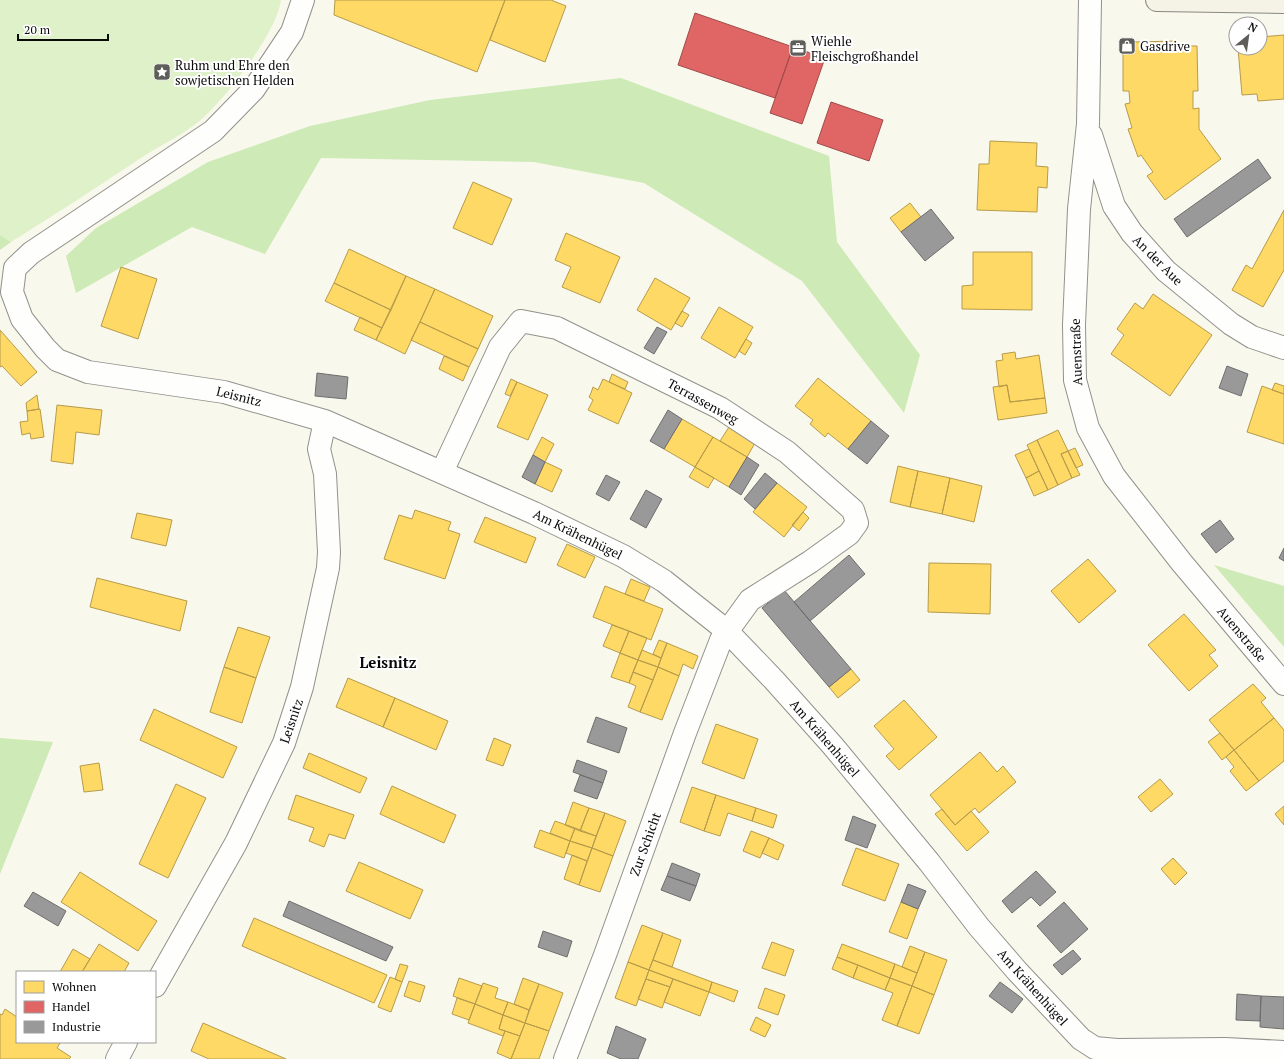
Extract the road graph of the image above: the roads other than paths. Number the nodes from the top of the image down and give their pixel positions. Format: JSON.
{"nodes":[{"id":1,"x":303,"y":0,"type":"edge"},
{"id":2,"x":1090,"y":0,"type":"edge"},
{"id":3,"x":1157,"y":0,"type":"edge"},
{"id":4,"x":1284,"y":2,"type":"edge"},
{"id":5,"x":1088,"y":124,"type":"junction"},
{"id":6,"x":1284,"y":348,"type":"edge"},
{"id":7,"x":325,"y":421,"type":"junction"},
{"id":8,"x":442,"y":472,"type":"junction"},
{"id":9,"x":727,"y":631,"type":"junction"},
{"id":10,"x":1284,"y":684,"type":"edge"},
{"id":11,"x":156,"y":984,"type":"edge"},
{"id":12,"x":125,"y":1043,"type":"edge"},
{"id":13,"x":1284,"y":1052,"type":"edge"},
{"id":14,"x":117,"y":1059,"type":"edge"},
{"id":15,"x":565,"y":1059,"type":"edge"}],
"edges":[{"from":1,"to":7,"type":"street","name":"Leisnitz"},
{"from":2,"to":5,"type":"street","name":"Auenstraße"},
{"from":3,"to":4,"type":"street"},
{"from":5,"to":6,"type":"street","name":"An der Aue"},
{"from":5,"to":10,"type":"street","name":"Auenstraße"},
{"from":7,"to":8,"type":"street","name":"Am Krähenhügel"},
{"from":7,"to":11,"type":"street","name":"Leisnitz"},
{"from":8,"to":9,"type":"street","name":"Am Krähenhügel"},
{"from":8,"to":9,"type":"street","name":"Terrassenweg"},
{"from":9,"to":13,"type":"street","name":"Am Krähenhügel"},
{"from":9,"to":15,"type":"street","name":"Zur Schicht"},
{"from":12,"to":14,"type":"street"}]}
